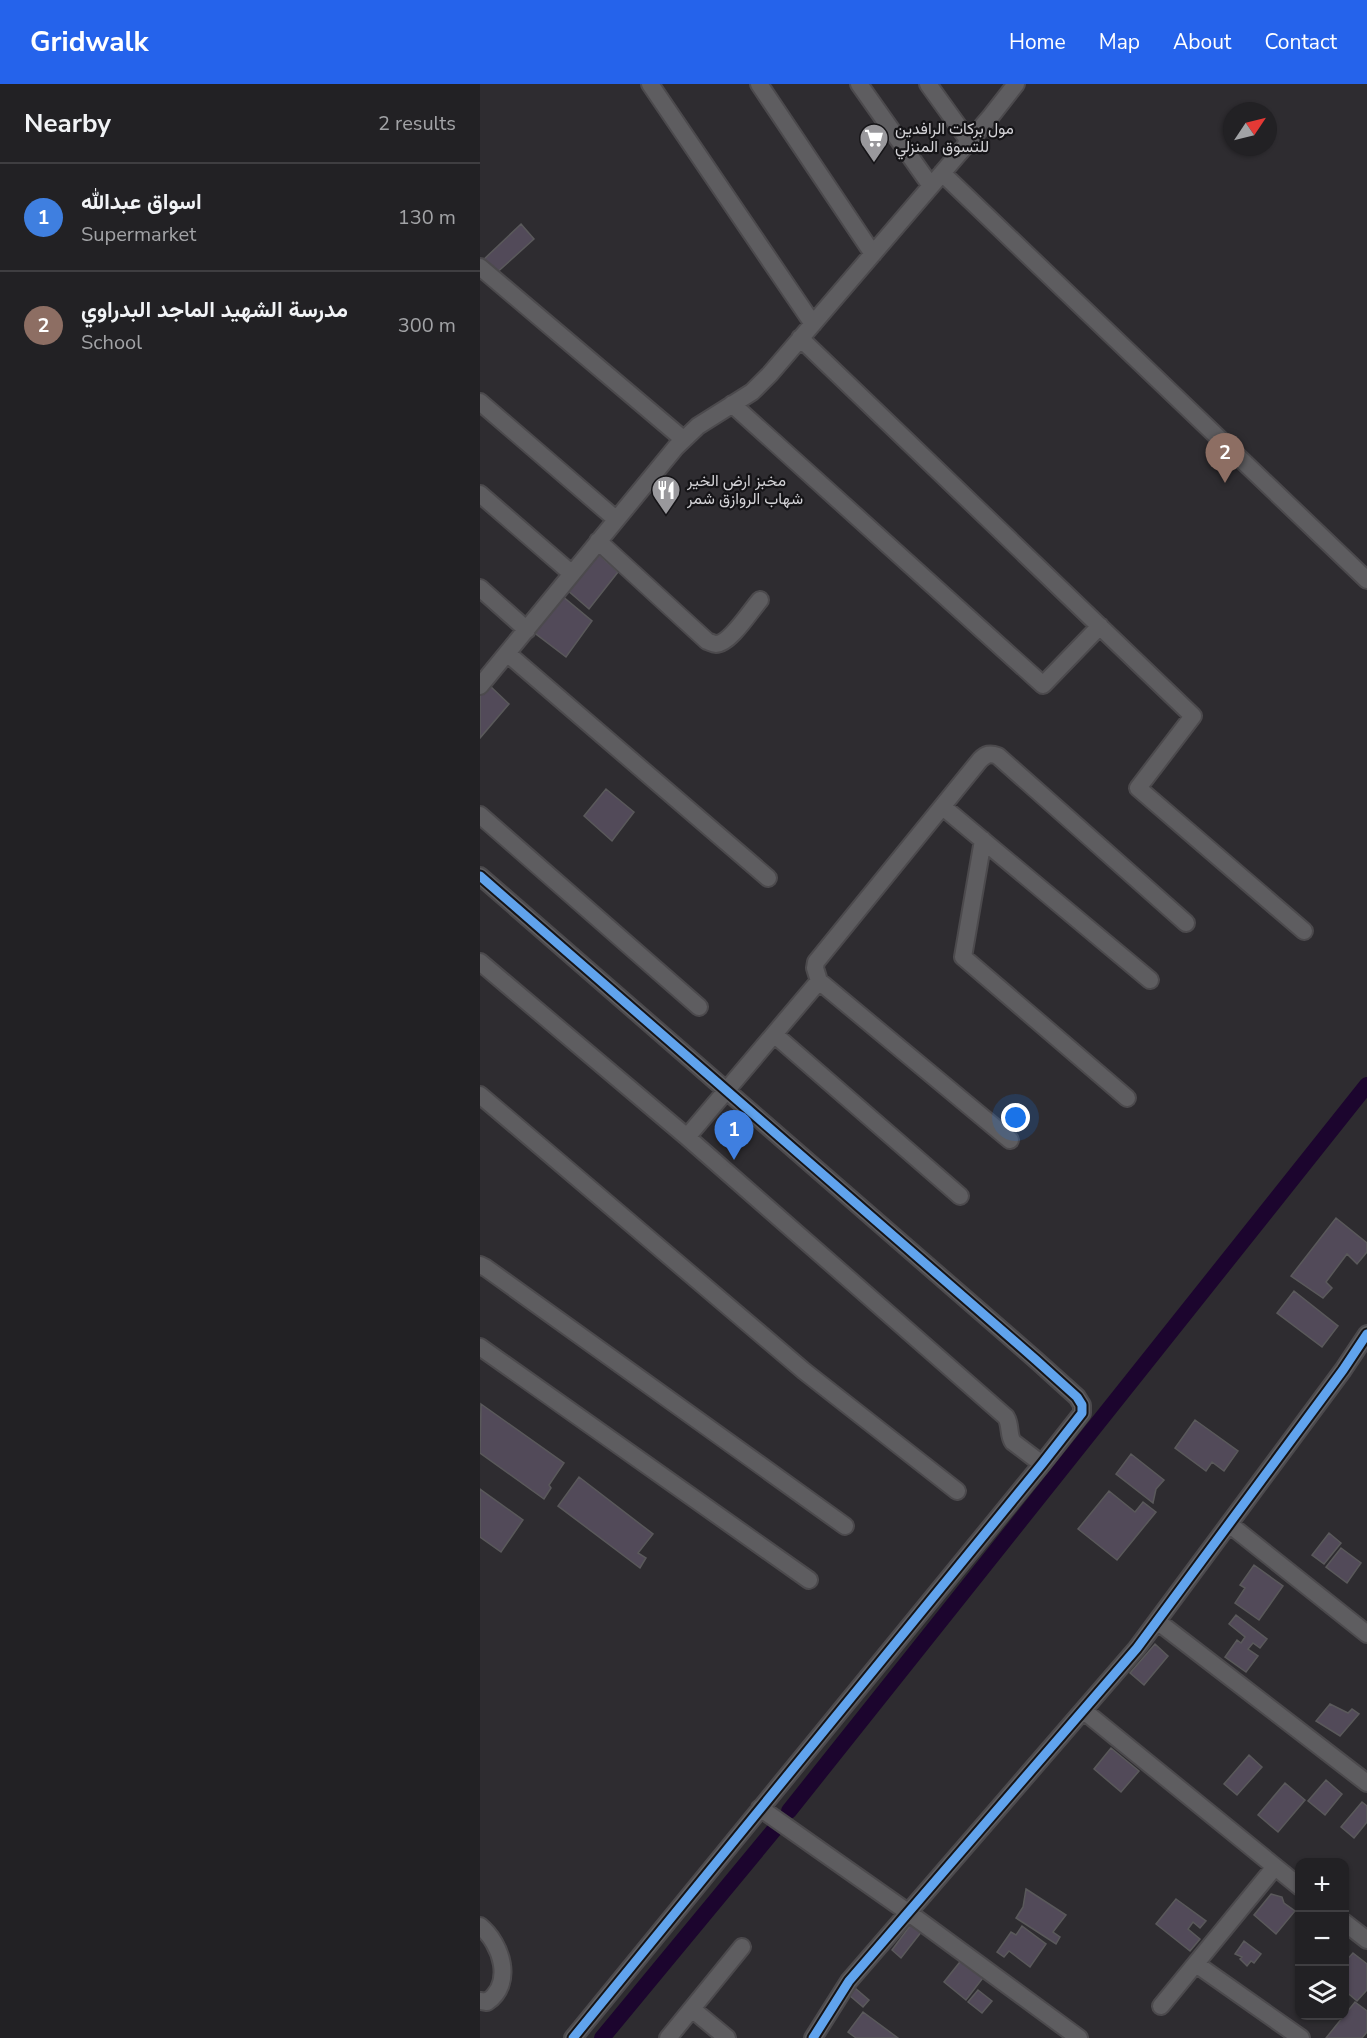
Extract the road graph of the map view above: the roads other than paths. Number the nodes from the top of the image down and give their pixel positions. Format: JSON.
{"nodes":[{"id":1,"x":650,"y":84,"type":"edge"},
{"id":2,"x":759,"y":84,"type":"edge"},
{"id":3,"x":859,"y":84,"type":"edge"},
{"id":4,"x":928,"y":84,"type":"edge"},
{"id":5,"x":1016,"y":84,"type":"edge"},
{"id":6,"x":969,"y":141,"type":"junction"},
{"id":7,"x":937,"y":179,"type":"junction"},
{"id":8,"x":873,"y":254,"type":"junction"},
{"id":9,"x":480,"y":267,"type":"edge"},
{"id":10,"x":813,"y":324,"type":"junction"},
{"id":11,"x":800,"y":339,"type":"junction"},
{"id":12,"x":480,"y":402,"type":"edge"},
{"id":13,"x":732,"y":404,"type":"junction"},
{"id":14,"x":683,"y":439,"type":"junction"},
{"id":15,"x":480,"y":494,"type":"edge"},
{"id":16,"x":611,"y":515,"type":"dead end"},
{"id":17,"x":598,"y":541,"type":"junction"},
{"id":18,"x":571,"y":573,"type":"junction"},
{"id":19,"x":1367,"y":580,"type":"edge"},
{"id":20,"x":480,"y":588,"type":"edge"},
{"id":21,"x":760,"y":600,"type":"dead end"},
{"id":22,"x":1100,"y":626,"type":"junction"},
{"id":23,"x":527,"y":630,"type":"junction"},
{"id":24,"x":508,"y":654,"type":"junction"},
{"id":25,"x":481,"y":685,"type":"edge"},
{"id":26,"x":943,"y":807,"type":"junction"},
{"id":27,"x":480,"y":815,"type":"edge"},
{"id":28,"x":983,"y":840,"type":"junction"},
{"id":29,"x":480,"y":876,"type":"edge"},
{"id":30,"x":768,"y":878,"type":"dead end"},
{"id":31,"x":1186,"y":923,"type":"dead end"},
{"id":32,"x":1304,"y":932,"type":"dead end"},
{"id":33,"x":480,"y":962,"type":"edge"},
{"id":34,"x":1150,"y":980,"type":"dead end"},
{"id":35,"x":819,"y":981,"type":"junction"},
{"id":36,"x":699,"y":1007,"type":"dead end"},
{"id":37,"x":774,"y":1035,"type":"junction"},
{"id":38,"x":728,"y":1090,"type":"junction"},
{"id":39,"x":480,"y":1095,"type":"edge"},
{"id":40,"x":1127,"y":1098,"type":"dead end"},
{"id":41,"x":687,"y":1137,"type":"junction"},
{"id":42,"x":1010,"y":1140,"type":"dead end"},
{"id":43,"x":960,"y":1196,"type":"dead end"},
{"id":44,"x":480,"y":1266,"type":"edge"},
{"id":45,"x":1367,"y":1334,"type":"edge"},
{"id":46,"x":480,"y":1347,"type":"edge"},
{"id":47,"x":1042,"y":1464,"type":"junction"},
{"id":48,"x":957,"y":1491,"type":"dead end"},
{"id":49,"x":1229,"y":1524,"type":"junction"},
{"id":50,"x":845,"y":1526,"type":"dead end"},
{"id":51,"x":809,"y":1580,"type":"dead end"},
{"id":52,"x":1157,"y":1621,"type":"junction"},
{"id":53,"x":1367,"y":1634,"type":"edge"},
{"id":54,"x":1084,"y":1711,"type":"junction"},
{"id":55,"x":1367,"y":1783,"type":"edge"},
{"id":56,"x":760,"y":1808,"type":"junction"},
{"id":57,"x":1274,"y":1868,"type":"junction"},
{"id":58,"x":1295,"y":1884,"type":"edge"},
{"id":59,"x":909,"y":1913,"type":"junction"},
{"id":60,"x":480,"y":1926,"type":"edge"},
{"id":61,"x":1349,"y":1926,"type":"edge"},
{"id":62,"x":1367,"y":1940,"type":"edge"},
{"id":63,"x":742,"y":1947,"type":"dead end"},
{"id":64,"x":1196,"y":1964,"type":"junction"},
{"id":65,"x":480,"y":2001,"type":"edge"},
{"id":66,"x":1161,"y":2007,"type":"dead end"},
{"id":67,"x":692,"y":2009,"type":"junction"},
{"id":68,"x":573,"y":2038,"type":"edge"},
{"id":69,"x":668,"y":2038,"type":"edge"},
{"id":70,"x":727,"y":2038,"type":"edge"},
{"id":71,"x":813,"y":2038,"type":"edge"},
{"id":72,"x":1079,"y":2038,"type":"edge"},
{"id":73,"x":1301,"y":2038,"type":"edge"}],
"edges":[{"from":1,"to":10,"type":"street"},
{"from":2,"to":8,"type":"street"},
{"from":3,"to":7,"type":"street"},
{"from":4,"to":6,"type":"street"},
{"from":5,"to":6,"type":"street"},
{"from":6,"to":7,"type":"street"},
{"from":7,"to":8,"type":"street"},
{"from":7,"to":19,"type":"street"},
{"from":8,"to":10,"type":"street"},
{"from":9,"to":14,"type":"street"},
{"from":10,"to":11,"type":"street"},
{"from":11,"to":13,"type":"street"},
{"from":11,"to":22,"type":"street"},
{"from":12,"to":16,"type":"street"},
{"from":13,"to":14,"type":"street"},
{"from":13,"to":22,"type":"street"},
{"from":14,"to":17,"type":"street"},
{"from":15,"to":18,"type":"street"},
{"from":17,"to":18,"type":"street"},
{"from":17,"to":21,"type":"street"},
{"from":18,"to":23,"type":"street"},
{"from":20,"to":23,"type":"street"},
{"from":22,"to":32,"type":"street"},
{"from":23,"to":24,"type":"street"},
{"from":24,"to":25,"type":"street"},
{"from":24,"to":30,"type":"street"},
{"from":26,"to":28,"type":"street"},
{"from":26,"to":31,"type":"street"},
{"from":26,"to":35,"type":"street"},
{"from":27,"to":36,"type":"street"},
{"from":28,"to":34,"type":"street"},
{"from":28,"to":40,"type":"street"},
{"from":29,"to":38,"type":"street"},
{"from":33,"to":41,"type":"street"},
{"from":35,"to":37,"type":"street"},
{"from":35,"to":42,"type":"street"},
{"from":37,"to":38,"type":"street"},
{"from":37,"to":43,"type":"street"},
{"from":38,"to":41,"type":"street"},
{"from":38,"to":47,"type":"street"},
{"from":39,"to":48,"type":"street"},
{"from":41,"to":47,"type":"street"},
{"from":44,"to":50,"type":"street"},
{"from":45,"to":49,"type":"street"},
{"from":46,"to":51,"type":"street"},
{"from":47,"to":56,"type":"street"},
{"from":49,"to":52,"type":"street"},
{"from":49,"to":53,"type":"street"},
{"from":52,"to":54,"type":"street"},
{"from":52,"to":55,"type":"street"},
{"from":54,"to":57,"type":"street"},
{"from":54,"to":59,"type":"street"},
{"from":56,"to":59,"type":"street"},
{"from":56,"to":68,"type":"street"},
{"from":57,"to":58,"type":"street"},
{"from":57,"to":64,"type":"street"},
{"from":59,"to":71,"type":"street"},
{"from":59,"to":72,"type":"street"},
{"from":60,"to":65,"type":"street"},
{"from":61,"to":62,"type":"street"},
{"from":63,"to":67,"type":"street"},
{"from":64,"to":66,"type":"street"},
{"from":64,"to":73,"type":"street"},
{"from":67,"to":69,"type":"street"},
{"from":67,"to":70,"type":"street"}]}
